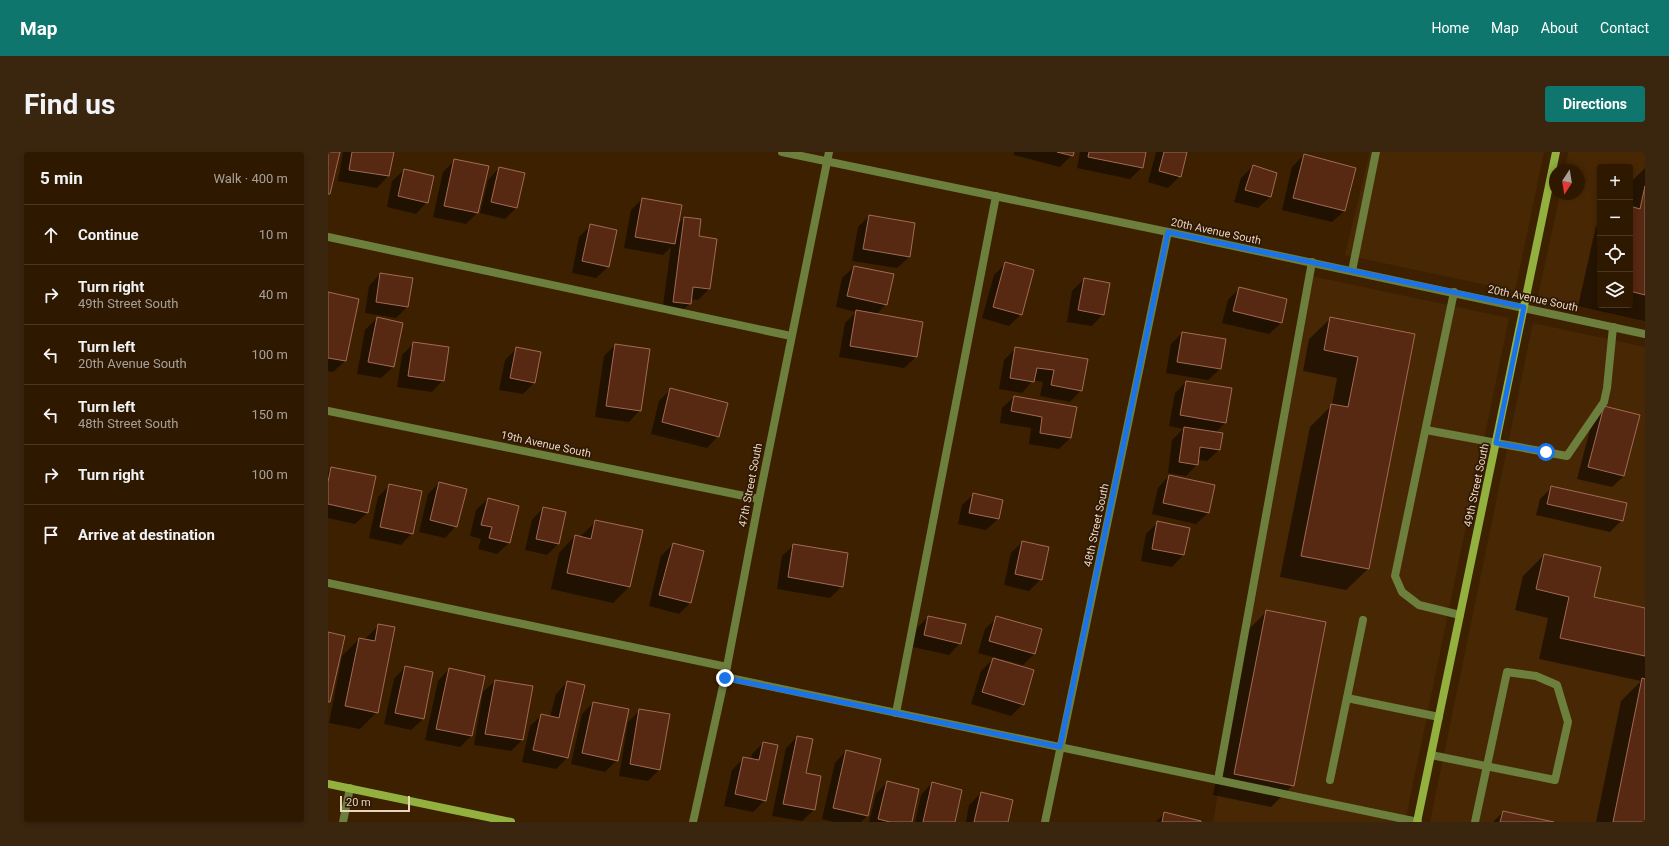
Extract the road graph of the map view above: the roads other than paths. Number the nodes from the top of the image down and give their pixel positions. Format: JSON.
{"nodes":[{"id":1,"x":782,"y":152,"type":"edge"},
{"id":2,"x":829,"y":152,"type":"edge"},
{"id":3,"x":1376,"y":152,"type":"edge"},
{"id":4,"x":1556,"y":152,"type":"edge"},
{"id":5,"x":827,"y":161,"type":"junction"},
{"id":6,"x":996,"y":196,"type":"junction"},
{"id":7,"x":1168,"y":232,"type":"junction"},
{"id":8,"x":328,"y":237,"type":"edge"},
{"id":9,"x":1312,"y":262,"type":"junction"},
{"id":10,"x":1352,"y":271,"type":"junction"},
{"id":11,"x":1454,"y":292,"type":"junction"},
{"id":12,"x":1524,"y":307,"type":"junction"},
{"id":13,"x":1613,"y":327,"type":"junction"},
{"id":14,"x":1645,"y":334,"type":"edge"},
{"id":15,"x":791,"y":336,"type":"junction"},
{"id":16,"x":328,"y":410,"type":"edge"},
{"id":17,"x":1426,"y":430,"type":"junction"},
{"id":18,"x":1496,"y":443,"type":"junction"},
{"id":19,"x":759,"y":499,"type":"junction"},
{"id":20,"x":328,"y":583,"type":"edge"},
{"id":21,"x":1460,"y":615,"type":"junction"},
{"id":22,"x":1363,"y":620,"type":"dead end"},
{"id":23,"x":727,"y":667,"type":"junction"},
{"id":24,"x":725,"y":678,"type":"junction"},
{"id":25,"x":1347,"y":698,"type":"junction"},
{"id":26,"x":896,"y":713,"type":"junction"},
{"id":27,"x":1439,"y":717,"type":"junction"},
{"id":28,"x":1060,"y":747,"type":"junction"},
{"id":29,"x":1431,"y":755,"type":"junction"},
{"id":30,"x":1487,"y":766,"type":"junction"},
{"id":31,"x":1218,"y":780,"type":"junction"},
{"id":32,"x":1330,"y":780,"type":"dead end"},
{"id":33,"x":328,"y":784,"type":"edge"},
{"id":34,"x":350,"y":788,"type":"junction"},
{"id":35,"x":343,"y":822,"type":"edge"},
{"id":36,"x":511,"y":822,"type":"edge"},
{"id":37,"x":693,"y":822,"type":"edge"},
{"id":38,"x":1045,"y":822,"type":"edge"},
{"id":39,"x":1417,"y":822,"type":"edge"},
{"id":40,"x":1475,"y":822,"type":"edge"}],
"edges":[{"from":1,"to":5,"type":"street","name":"20th Avenue South"},
{"from":2,"to":5,"type":"street","name":"47th Street South"},
{"from":3,"to":10,"type":"street"},
{"from":4,"to":12,"type":"main road","name":"49th Street South"},
{"from":5,"to":6,"type":"street","name":"20th Avenue South"},
{"from":5,"to":15,"type":"street","name":"47th Street South"},
{"from":6,"to":7,"type":"street","name":"20th Avenue South"},
{"from":6,"to":26,"type":"street"},
{"from":7,"to":9,"type":"street","name":"20th Avenue South"},
{"from":7,"to":28,"type":"street","name":"48th Street South"},
{"from":8,"to":15,"type":"street"},
{"from":9,"to":10,"type":"street","name":"20th Avenue South"},
{"from":9,"to":31,"type":"street"},
{"from":10,"to":11,"type":"street","name":"20th Avenue South"},
{"from":11,"to":12,"type":"street","name":"20th Avenue South"},
{"from":11,"to":17,"type":"street"},
{"from":12,"to":13,"type":"street","name":"20th Avenue South"},
{"from":12,"to":18,"type":"main road","name":"49th Street South"},
{"from":13,"to":14,"type":"street","name":"20th Avenue South"},
{"from":13,"to":18,"type":"street"},
{"from":15,"to":19,"type":"street","name":"47th Street South"},
{"from":16,"to":19,"type":"street","name":"19th Avenue South"},
{"from":17,"to":18,"type":"street"},
{"from":17,"to":21,"type":"street"},
{"from":18,"to":21,"type":"main road","name":"49th Street South"},
{"from":19,"to":23,"type":"street","name":"47th Street South"},
{"from":20,"to":23,"type":"street"},
{"from":21,"to":27,"type":"main road","name":"49th Street South"},
{"from":22,"to":25,"type":"street"},
{"from":23,"to":24,"type":"street","name":"47th Street South"},
{"from":24,"to":26,"type":"street"},
{"from":24,"to":37,"type":"street","name":"47th Street South"},
{"from":25,"to":27,"type":"street"},
{"from":25,"to":32,"type":"street"},
{"from":26,"to":28,"type":"street"},
{"from":27,"to":29,"type":"main road","name":"49th Street South"},
{"from":28,"to":31,"type":"street"},
{"from":28,"to":38,"type":"street","name":"48th Street South"},
{"from":29,"to":30,"type":"street"},
{"from":29,"to":39,"type":"main road","name":"49th Street South"},
{"from":30,"to":30,"type":"street"},
{"from":30,"to":40,"type":"street"},
{"from":31,"to":39,"type":"street"},
{"from":33,"to":34,"type":"main road"},
{"from":34,"to":35,"type":"street"},
{"from":34,"to":36,"type":"main road"}]}
